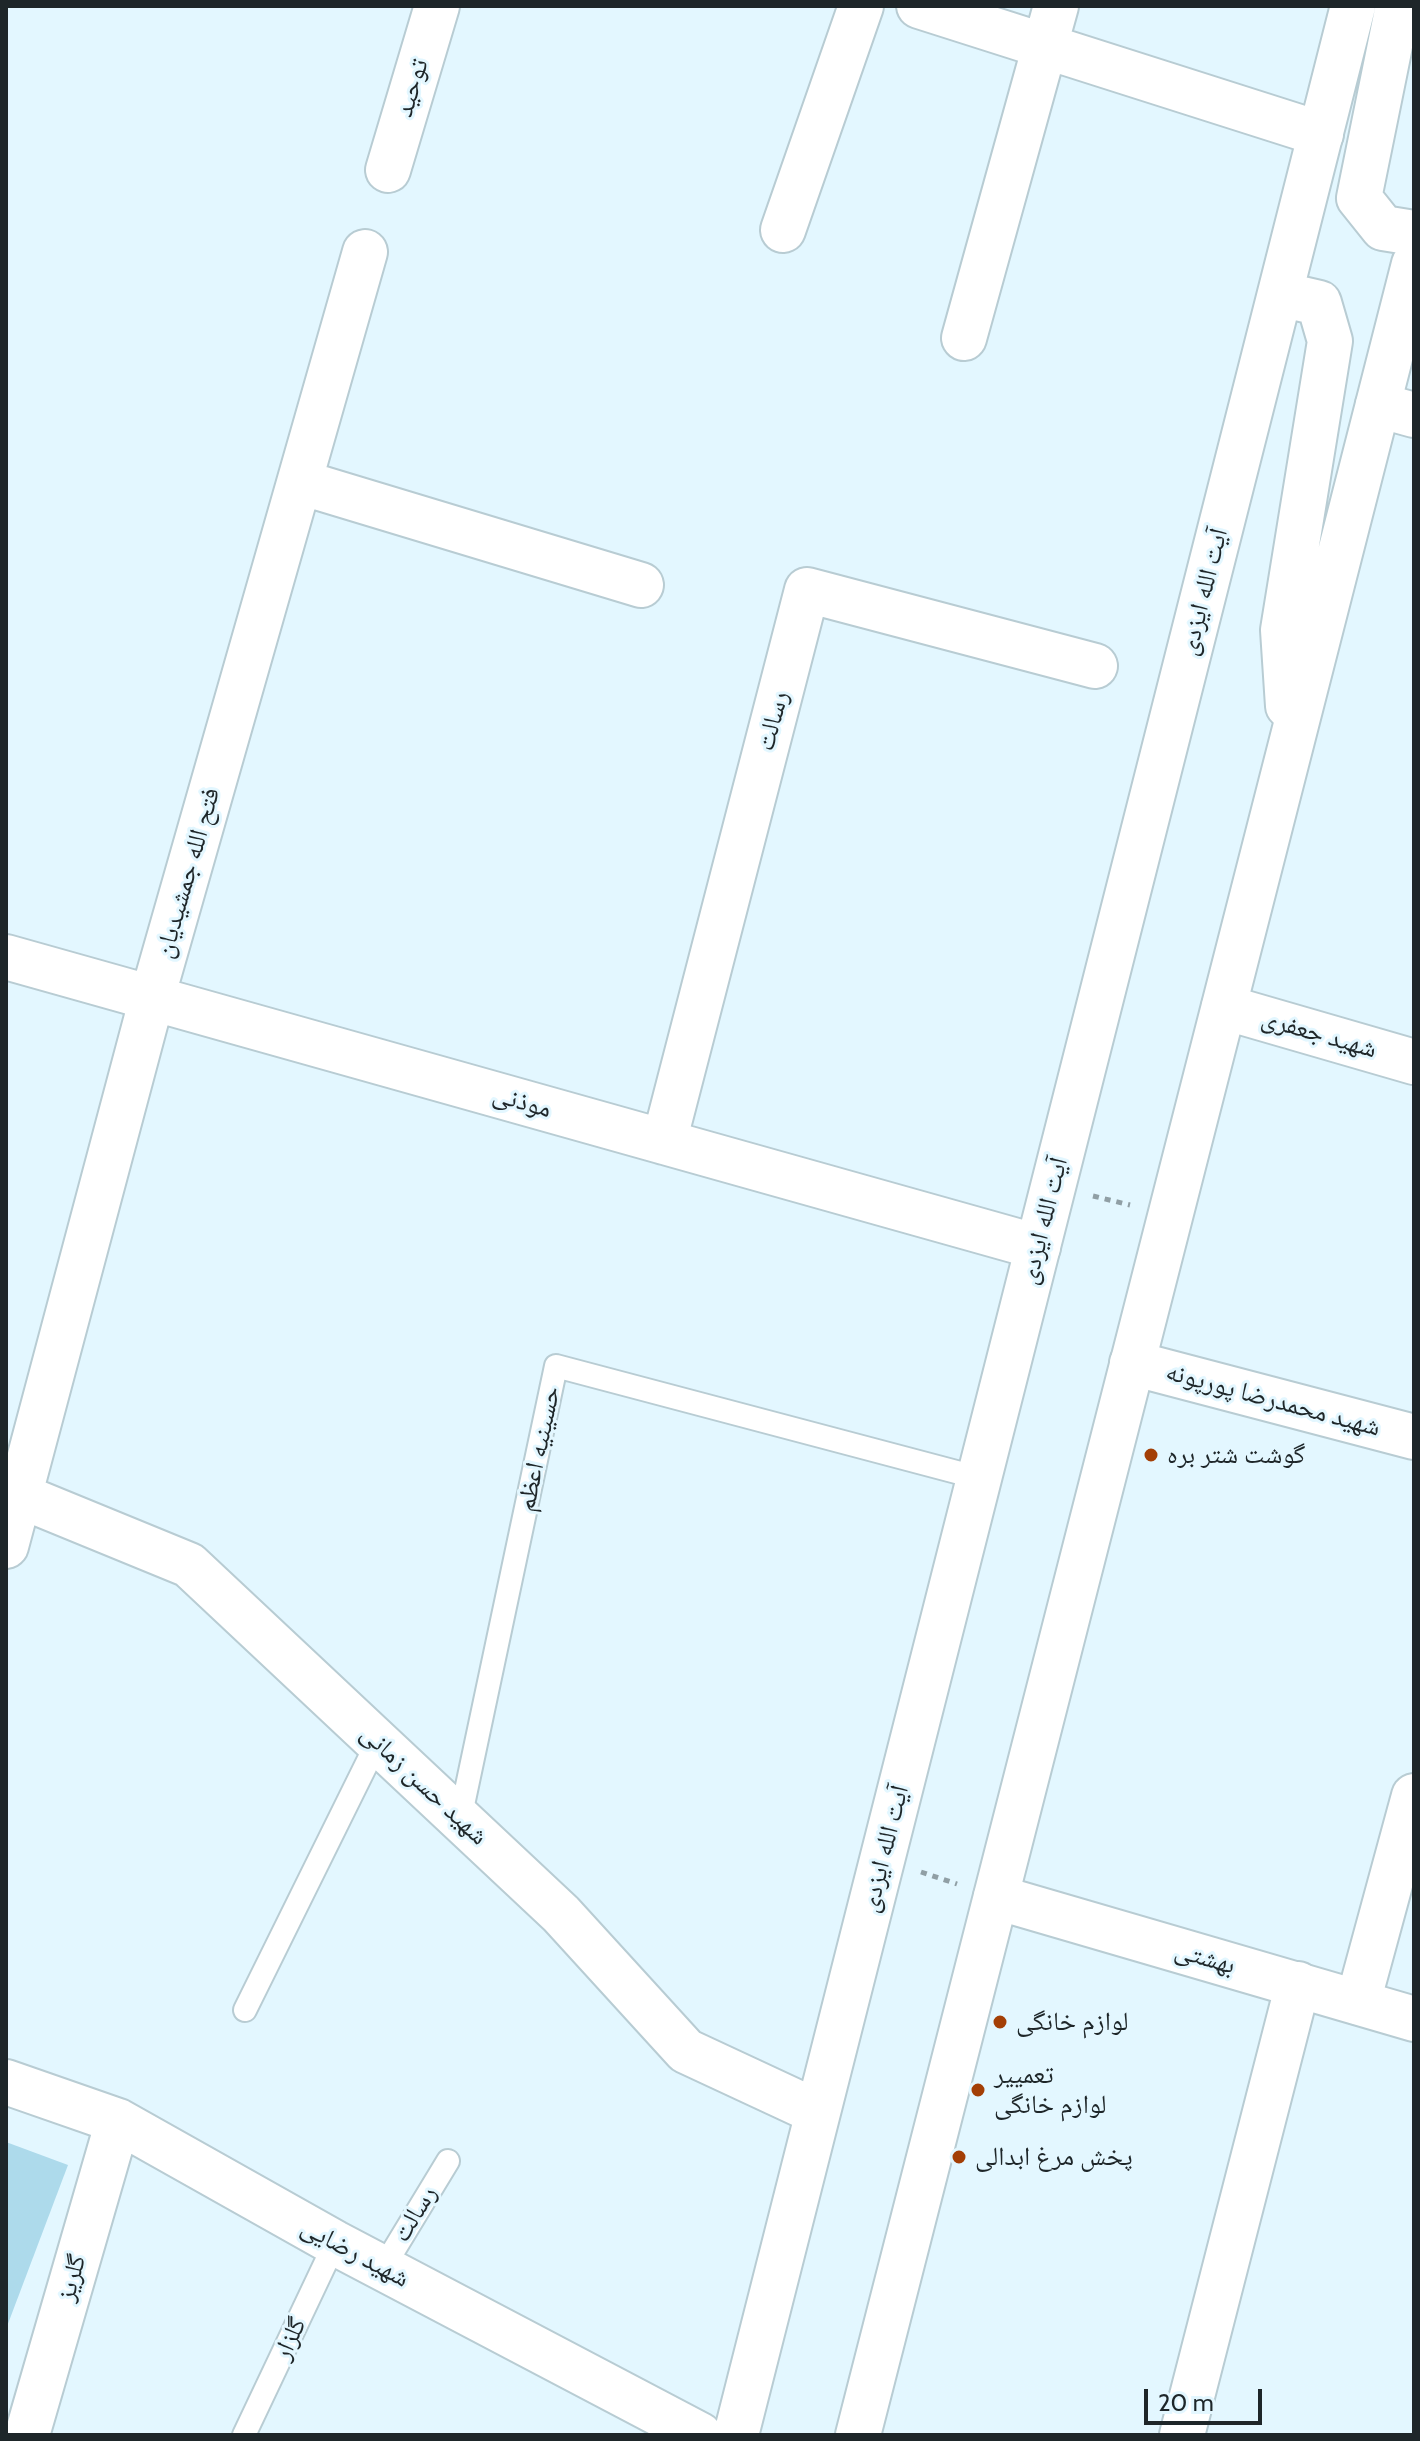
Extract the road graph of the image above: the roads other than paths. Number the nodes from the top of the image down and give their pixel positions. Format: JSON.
{"nodes":[{"id":1,"x":437,"y":6,"type":"edge"},
{"id":2,"x":861,"y":6,"type":"edge"},
{"id":3,"x":919,"y":6,"type":"edge"},
{"id":4,"x":1353,"y":6,"type":"edge"},
{"id":5,"x":1398,"y":6,"type":"edge"},
{"id":6,"x":1050,"y":26,"type":"edge"},
{"id":7,"x":1321,"y":134,"type":"junction"},
{"id":8,"x":388,"y":170,"type":"dead end"},
{"id":9,"x":783,"y":230,"type":"dead end"},
{"id":10,"x":1414,"y":233,"type":"edge"},
{"id":11,"x":365,"y":252,"type":"dead end"},
{"id":12,"x":1414,"y":264,"type":"edge"},
{"id":13,"x":1280,"y":294,"type":"junction"},
{"id":14,"x":964,"y":338,"type":"dead end"},
{"id":15,"x":1396,"y":410,"type":"edge"},
{"id":16,"x":300,"y":482,"type":"junction"},
{"id":17,"x":641,"y":585,"type":"dead end"},
{"id":18,"x":1095,"y":666,"type":"dead end"},
{"id":19,"x":1291,"y":744,"type":"junction"},
{"id":20,"x":6,"y":957,"type":"edge"},
{"id":21,"x":152,"y":998,"type":"junction"},
{"id":22,"x":1224,"y":1007,"type":"junction"},
{"id":23,"x":1414,"y":1062,"type":"edge"},
{"id":24,"x":664,"y":1142,"type":"junction"},
{"id":25,"x":1038,"y":1247,"type":"junction"},
{"id":26,"x":1132,"y":1363,"type":"junction"},
{"id":27,"x":1414,"y":1437,"type":"edge"},
{"id":28,"x":979,"y":1478,"type":"junction"},
{"id":29,"x":12,"y":1493,"type":"edge"},
{"id":30,"x":6,"y":1546,"type":"edge"},
{"id":31,"x":378,"y":1741,"type":"junction"},
{"id":32,"x":1414,"y":1796,"type":"edge"},
{"id":33,"x":460,"y":1819,"type":"junction"},
{"id":34,"x":996,"y":1897,"type":"junction"},
{"id":35,"x":1298,"y":1984,"type":"junction"},
{"id":36,"x":1358,"y":2002,"type":"junction"},
{"id":37,"x":245,"y":2010,"type":"dead end"},
{"id":38,"x":1414,"y":2019,"type":"edge"},
{"id":39,"x":6,"y":2082,"type":"edge"},
{"id":40,"x":817,"y":2112,"type":"junction"},
{"id":41,"x":118,"y":2121,"type":"junction"},
{"id":42,"x":448,"y":2161,"type":"dead end"},
{"id":43,"x":335,"y":2243,"type":"junction"},
{"id":44,"x":383,"y":2268,"type":"junction"},
{"id":45,"x":27,"y":2435,"type":"edge"},
{"id":46,"x":244,"y":2435,"type":"edge"},
{"id":47,"x":700,"y":2435,"type":"edge"},
{"id":48,"x":736,"y":2435,"type":"edge"},
{"id":49,"x":858,"y":2435,"type":"edge"},
{"id":50,"x":1182,"y":2435,"type":"edge"}],
"edges":[{"from":1,"to":8,"type":"main road","name":"توحید"},
{"from":2,"to":9,"type":"main road"},
{"from":3,"to":6,"type":"main road"},
{"from":4,"to":7,"type":"main road","name":"آیت الله ایزدی"},
{"from":5,"to":10,"type":"main road"},
{"from":6,"to":7,"type":"main road"},
{"from":6,"to":14,"type":"main road"},
{"from":7,"to":13,"type":"main road","name":"آیت الله ایزدی"},
{"from":11,"to":16,"type":"main road","name":"فتح الله جمشیدیان"},
{"from":12,"to":15,"type":"main road"},
{"from":13,"to":19,"type":"main road"},
{"from":13,"to":25,"type":"main road","name":"آیت الله ایزدی"},
{"from":15,"to":19,"type":"main road"},
{"from":16,"to":17,"type":"main road"},
{"from":16,"to":21,"type":"main road","name":"فتح الله جمشیدیان"},
{"from":18,"to":24,"type":"main road","name":"رسالت"},
{"from":19,"to":22,"type":"main road"},
{"from":20,"to":21,"type":"main road","name":"موذنی"},
{"from":21,"to":24,"type":"main road","name":"موذنی"},
{"from":21,"to":29,"type":"main road","name":"فتح الله جمشیدیان"},
{"from":22,"to":23,"type":"main road","name":"شهید جعفری"},
{"from":22,"to":26,"type":"main road"},
{"from":24,"to":25,"type":"main road","name":"موذنی"},
{"from":25,"to":28,"type":"main road","name":"آیت الله ایزدی"},
{"from":26,"to":27,"type":"main road","name":"شهید محمدرضا پورپونه"},
{"from":26,"to":34,"type":"main road"},
{"from":28,"to":33,"type":"lane","name":"حسینیه اعظم"},
{"from":28,"to":40,"type":"main road","name":"آیت الله ایزدی"},
{"from":29,"to":30,"type":"main road","name":"فتح الله جمشیدیان"},
{"from":29,"to":31,"type":"main road","name":"شهید حسن زمانی"},
{"from":31,"to":33,"type":"main road","name":"شهید حسن زمانی"},
{"from":31,"to":37,"type":"lane"},
{"from":32,"to":36,"type":"main road"},
{"from":33,"to":40,"type":"main road","name":"شهید حسن زمانی"},
{"from":34,"to":35,"type":"main road","name":"بهشتی"},
{"from":34,"to":49,"type":"main road"},
{"from":35,"to":36,"type":"main road","name":"بهشتی"},
{"from":35,"to":50,"type":"main road"},
{"from":36,"to":38,"type":"main road","name":"بهشتی"},
{"from":39,"to":41,"type":"main road","name":"شهید رضایی"},
{"from":40,"to":48,"type":"main road","name":"آیت الله ایزدی"},
{"from":41,"to":43,"type":"main road","name":"شهید رضایی"},
{"from":41,"to":45,"type":"main road","name":"گلریز"},
{"from":42,"to":44,"type":"lane","name":"رسالت"},
{"from":43,"to":44,"type":"main road","name":"شهید رضایی"},
{"from":43,"to":46,"type":"lane","name":"گلزار"},
{"from":44,"to":47,"type":"main road","name":"شهید رضایی"}]}
